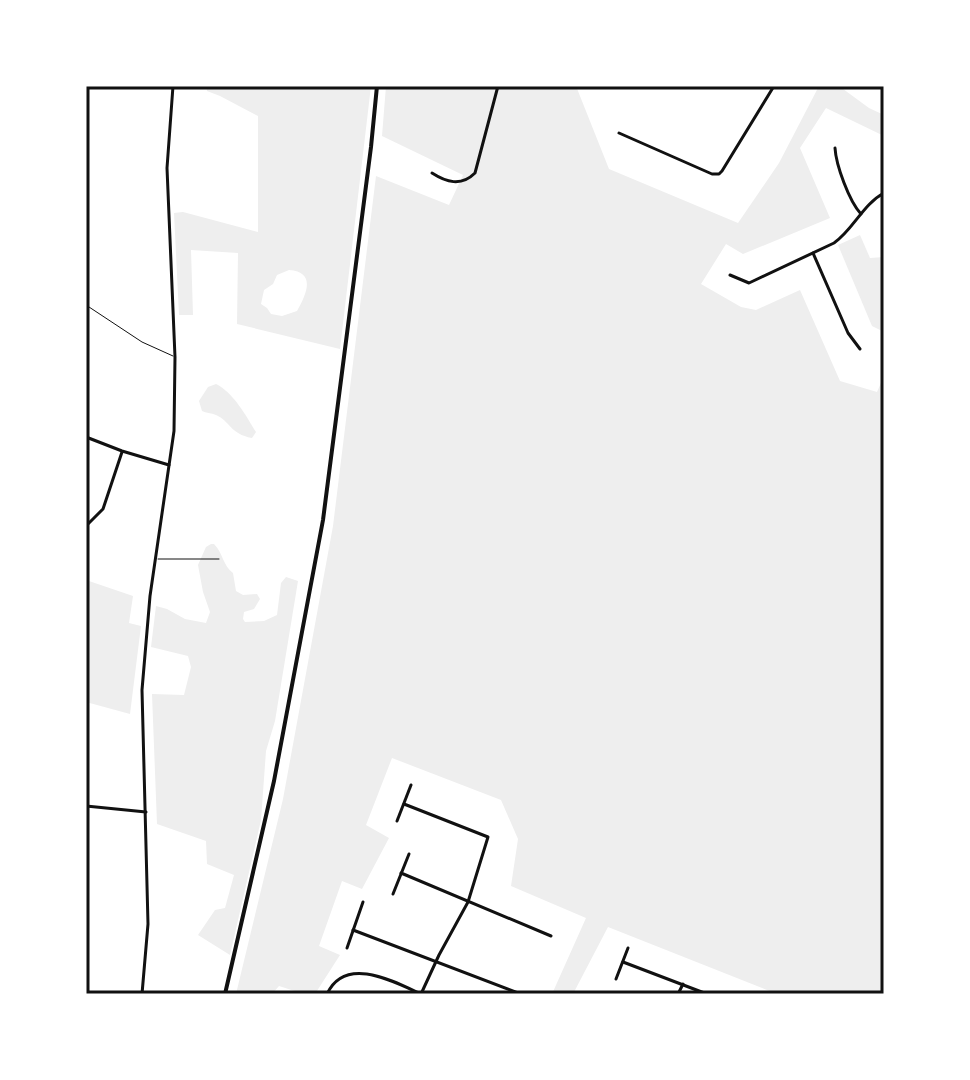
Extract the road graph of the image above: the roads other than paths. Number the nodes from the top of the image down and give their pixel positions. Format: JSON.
{"nodes":[{"id":1,"x":173,"y":86,"type":"edge"},
{"id":2,"x":377,"y":86,"type":"edge"},
{"id":3,"x":498,"y":86,"type":"edge"},
{"id":4,"x":773,"y":86,"type":"edge"},
{"id":5,"x":619,"y":133,"type":"dead end"},
{"id":6,"x":835,"y":148,"type":"dead end"},
{"id":7,"x":432,"y":173,"type":"dead end"},
{"id":8,"x":884,"y":193,"type":"edge"},
{"id":9,"x":861,"y":214,"type":"junction"},
{"id":10,"x":813,"y":253,"type":"junction"},
{"id":11,"x":730,"y":275,"type":"dead end"},
{"id":12,"x":86,"y":305,"type":"edge"},
{"id":13,"x":860,"y":349,"type":"dead end"},
{"id":14,"x":175,"y":357,"type":"junction"},
{"id":15,"x":86,"y":437,"type":"edge"},
{"id":16,"x":122,"y":451,"type":"junction"},
{"id":17,"x":169,"y":465,"type":"junction"},
{"id":18,"x":86,"y":526,"type":"edge"},
{"id":19,"x":156,"y":558,"type":"junction"},
{"id":20,"x":219,"y":559,"type":"dead end"},
{"id":21,"x":411,"y":785,"type":"dead end"},
{"id":22,"x":404,"y":804,"type":"junction"},
{"id":23,"x":86,"y":806,"type":"edge"},
{"id":24,"x":146,"y":812,"type":"junction"},
{"id":25,"x":397,"y":821,"type":"dead end"},
{"id":26,"x":409,"y":854,"type":"dead end"},
{"id":27,"x":401,"y":873,"type":"junction"},
{"id":28,"x":393,"y":894,"type":"dead end"},
{"id":29,"x":363,"y":902,"type":"dead end"},
{"id":30,"x":468,"y":902,"type":"junction"},
{"id":31,"x":353,"y":930,"type":"junction"},
{"id":32,"x":551,"y":936,"type":"dead end"},
{"id":33,"x":347,"y":948,"type":"dead end"},
{"id":34,"x":628,"y":948,"type":"dead end"},
{"id":35,"x":623,"y":962,"type":"junction"},
{"id":36,"x":435,"y":963,"type":"junction"},
{"id":37,"x":616,"y":979,"type":"dead end"},
{"id":38,"x":683,"y":984,"type":"junction"},
{"id":39,"x":404,"y":986,"type":"junction"},
{"id":40,"x":518,"y":993,"type":"edge"},
{"id":41,"x":142,"y":994,"type":"edge"},
{"id":42,"x":225,"y":994,"type":"edge"},
{"id":43,"x":327,"y":994,"type":"edge"},
{"id":44,"x":401,"y":994,"type":"edge"},
{"id":45,"x":421,"y":994,"type":"edge"},
{"id":46,"x":678,"y":994,"type":"edge"},
{"id":47,"x":707,"y":994,"type":"edge"}],
"edges":[{"from":1,"to":14,"type":"street"},
{"from":2,"to":42,"type":"main road"},
{"from":3,"to":7,"type":"street"},
{"from":4,"to":5,"type":"street"},
{"from":6,"to":9,"type":"street"},
{"from":8,"to":9,"type":"street"},
{"from":9,"to":10,"type":"street"},
{"from":10,"to":11,"type":"street"},
{"from":10,"to":13,"type":"street"},
{"from":12,"to":14,"type":"lane"},
{"from":14,"to":17,"type":"street"},
{"from":15,"to":16,"type":"street"},
{"from":16,"to":17,"type":"street"},
{"from":16,"to":18,"type":"street"},
{"from":17,"to":19,"type":"street"},
{"from":19,"to":20,"type":"lane"},
{"from":19,"to":24,"type":"street"},
{"from":21,"to":22,"type":"street"},
{"from":22,"to":25,"type":"street"},
{"from":22,"to":30,"type":"street"},
{"from":23,"to":24,"type":"street"},
{"from":24,"to":41,"type":"street"},
{"from":26,"to":27,"type":"street"},
{"from":27,"to":28,"type":"street"},
{"from":27,"to":30,"type":"street"},
{"from":29,"to":31,"type":"street"},
{"from":30,"to":32,"type":"street"},
{"from":30,"to":36,"type":"street"},
{"from":31,"to":33,"type":"street"},
{"from":31,"to":36,"type":"street"},
{"from":34,"to":35,"type":"street"},
{"from":35,"to":37,"type":"street"},
{"from":35,"to":38,"type":"street"},
{"from":36,"to":40,"type":"street"},
{"from":36,"to":45,"type":"street"},
{"from":38,"to":46,"type":"street"},
{"from":38,"to":47,"type":"street"},
{"from":39,"to":43,"type":"street"},
{"from":39,"to":44,"type":"street"},
{"from":39,"to":45,"type":"street"}]}
